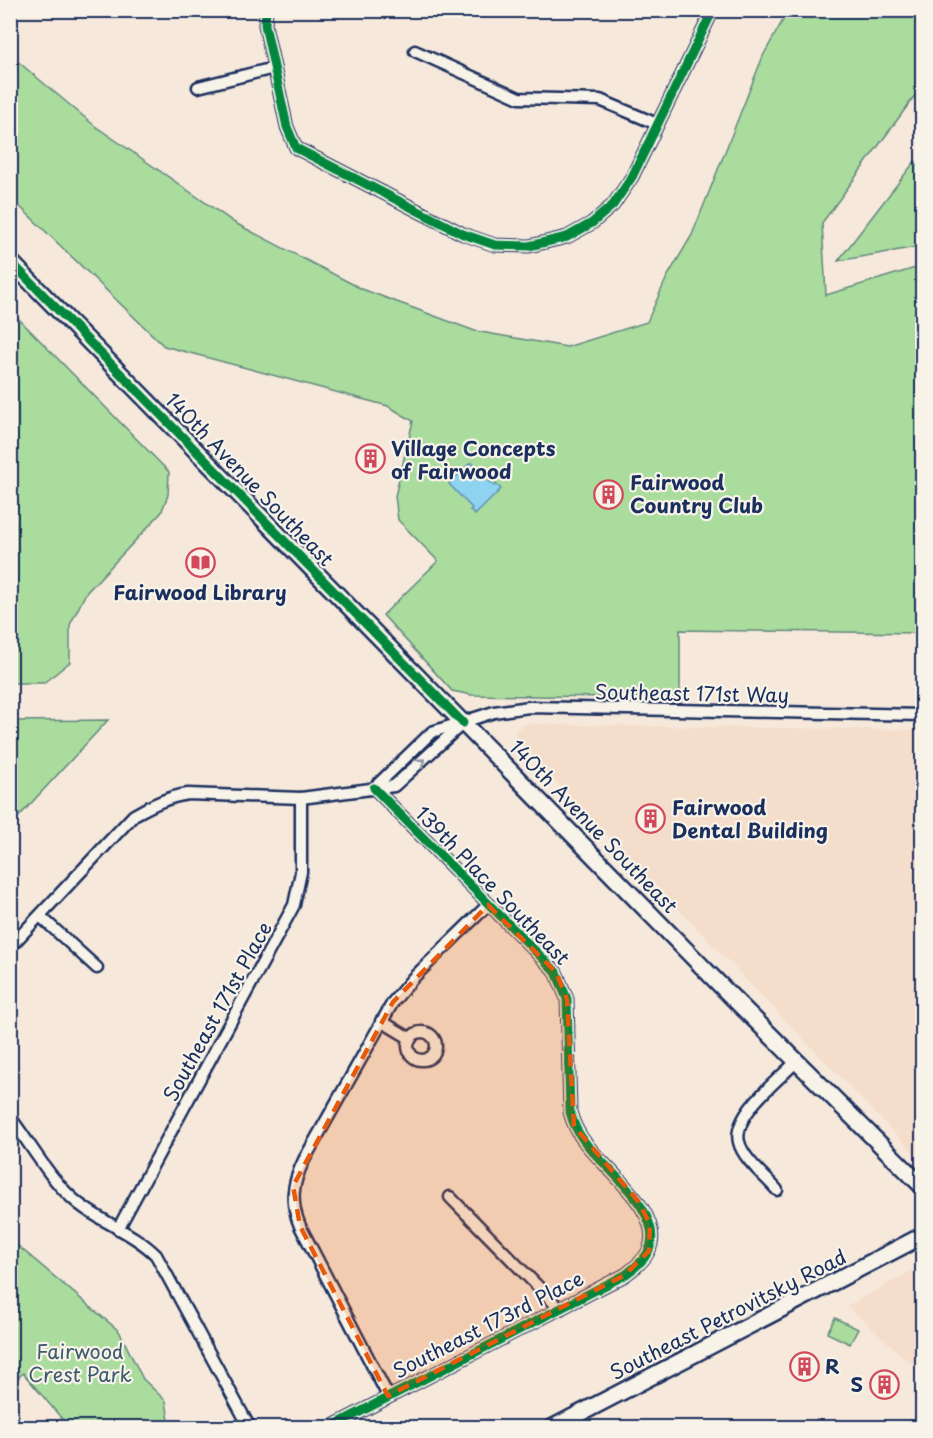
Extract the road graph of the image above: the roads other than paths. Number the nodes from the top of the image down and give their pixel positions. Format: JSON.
{"nodes":[{"id":1,"x":266,"y":10,"type":"edge"},
{"id":2,"x":713,"y":10,"type":"edge"},
{"id":3,"x":415,"y":51,"type":"dead end"},
{"id":4,"x":274,"y":68,"type":"junction"},
{"id":5,"x":198,"y":87,"type":"dead end"},
{"id":6,"x":657,"y":124,"type":"junction"},
{"id":7,"x":10,"y":261,"type":"edge"},
{"id":8,"x":922,"y":716,"type":"edge"},
{"id":9,"x":463,"y":723,"type":"junction"},
{"id":10,"x":374,"y":788,"type":"junction"},
{"id":11,"x":302,"y":798,"type":"junction"},
{"id":12,"x":488,"y":905,"type":"junction"},
{"id":13,"x":40,"y":916,"type":"junction"},
{"id":14,"x":10,"y":947,"type":"edge"},
{"id":15,"x":97,"y":968,"type":"dead end"},
{"id":16,"x":381,"y":1021,"type":"junction"},
{"id":17,"x":411,"y":1039,"type":"dead end"},
{"id":18,"x":797,"y":1061,"type":"junction"},
{"id":19,"x":10,"y":1117,"type":"edge"},
{"id":20,"x":922,"y":1186,"type":"edge"},
{"id":21,"x":777,"y":1190,"type":"dead end"},
{"id":22,"x":450,"y":1197,"type":"dead end"},
{"id":23,"x":118,"y":1229,"type":"junction"},
{"id":24,"x":922,"y":1236,"type":"edge"},
{"id":25,"x":651,"y":1240,"type":"joint"},
{"id":26,"x":560,"y":1309,"type":"junction"},
{"id":27,"x":387,"y":1396,"type":"junction"},
{"id":28,"x":250,"y":1428,"type":"edge"},
{"id":29,"x":329,"y":1428,"type":"edge"},
{"id":30,"x":552,"y":1428,"type":"edge"}],
"edges":[{"from":1,"to":4,"type":"street"},
{"from":2,"to":6,"type":"street"},
{"from":3,"to":6,"type":"street"},
{"from":4,"to":5,"type":"street"},
{"from":4,"to":6,"type":"street"},
{"from":7,"to":9,"type":"main road","name":"140th Avenue Southeast"},
{"from":8,"to":9,"type":"street","name":"Southeast 171st Way"},
{"from":9,"to":10,"type":"street"},
{"from":9,"to":18,"type":"main road","name":"140th Avenue Southeast"},
{"from":10,"to":11,"type":"street"},
{"from":10,"to":12,"type":"street","name":"139th Place Southeast"},
{"from":11,"to":13,"type":"street"},
{"from":11,"to":23,"type":"street","name":"Southeast 171st Place"},
{"from":12,"to":16,"type":"street"},
{"from":12,"to":25,"type":"street","name":"139th Place Southeast"},
{"from":13,"to":14,"type":"street"},
{"from":13,"to":15,"type":"street"},
{"from":16,"to":17,"type":"street"},
{"from":16,"to":27,"type":"street"},
{"from":18,"to":20,"type":"main road","name":"140th Avenue Southeast"},
{"from":18,"to":21,"type":"street"},
{"from":19,"to":23,"type":"street"},
{"from":22,"to":26,"type":"street"},
{"from":23,"to":28,"type":"street"},
{"from":24,"to":30,"type":"main road","name":"Southeast Petrovitsky Road"},
{"from":25,"to":26,"type":"street","name":"Southeast 173rd Place"},
{"from":26,"to":27,"type":"street","name":"Southeast 173rd Place"},
{"from":27,"to":29,"type":"street","name":"Southeast 173rd Place"}]}
